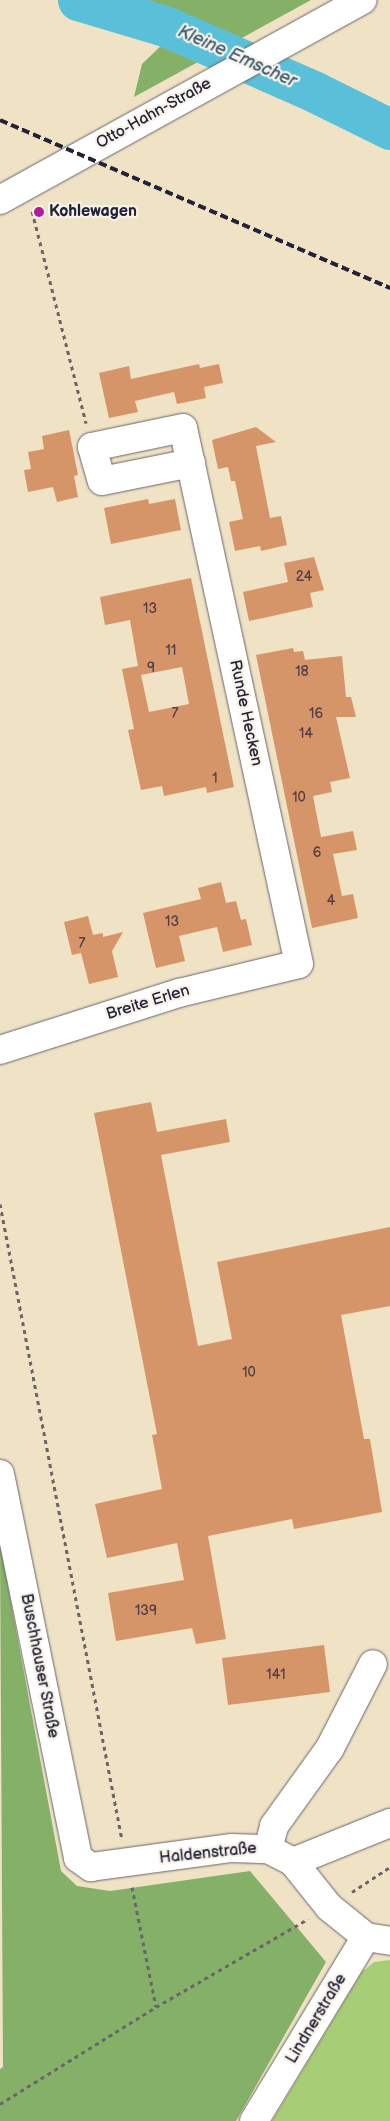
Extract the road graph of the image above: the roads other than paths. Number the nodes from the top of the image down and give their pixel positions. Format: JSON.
{"nodes":[{"id":1,"x":362,"y":0,"type":"edge"},
{"id":2,"x":0,"y":200,"type":"edge"},
{"id":3,"x":190,"y":463,"type":"junction"},
{"id":4,"x":299,"y":964,"type":"joint"},
{"id":5,"x":0,"y":1050,"type":"edge"},
{"id":6,"x":0,"y":1474,"type":"edge"},
{"id":7,"x":373,"y":1664,"type":"dead end"},
{"id":8,"x":390,"y":1823,"type":"edge"},
{"id":9,"x":268,"y":1848,"type":"junction"},
{"id":10,"x":78,"y":1858,"type":"joint"},
{"id":11,"x":292,"y":1862,"type":"junction"},
{"id":12,"x":378,"y":1939,"type":"edge"},
{"id":13,"x":254,"y":2121,"type":"edge"}],
"edges":[{"from":1,"to":2,"type":"street","name":"Otto-Hahn-Straße"},
{"from":3,"to":3,"type":"street","name":"Runde Hecken"},
{"from":3,"to":4,"type":"street","name":"Runde Hecken"},
{"from":4,"to":5,"type":"street","name":"Breite Erlen"},
{"from":6,"to":10,"type":"street","name":"Buschhauser Straße"},
{"from":7,"to":9,"type":"street"},
{"from":8,"to":11,"type":"street"},
{"from":9,"to":10,"type":"street","name":"Haldenstraße"},
{"from":9,"to":11,"type":"street","name":"Haldenstraße"},
{"from":11,"to":12,"type":"street","name":"Haldenstraße"},
{"from":12,"to":13,"type":"street","name":"Lindnerstraße"}]}
